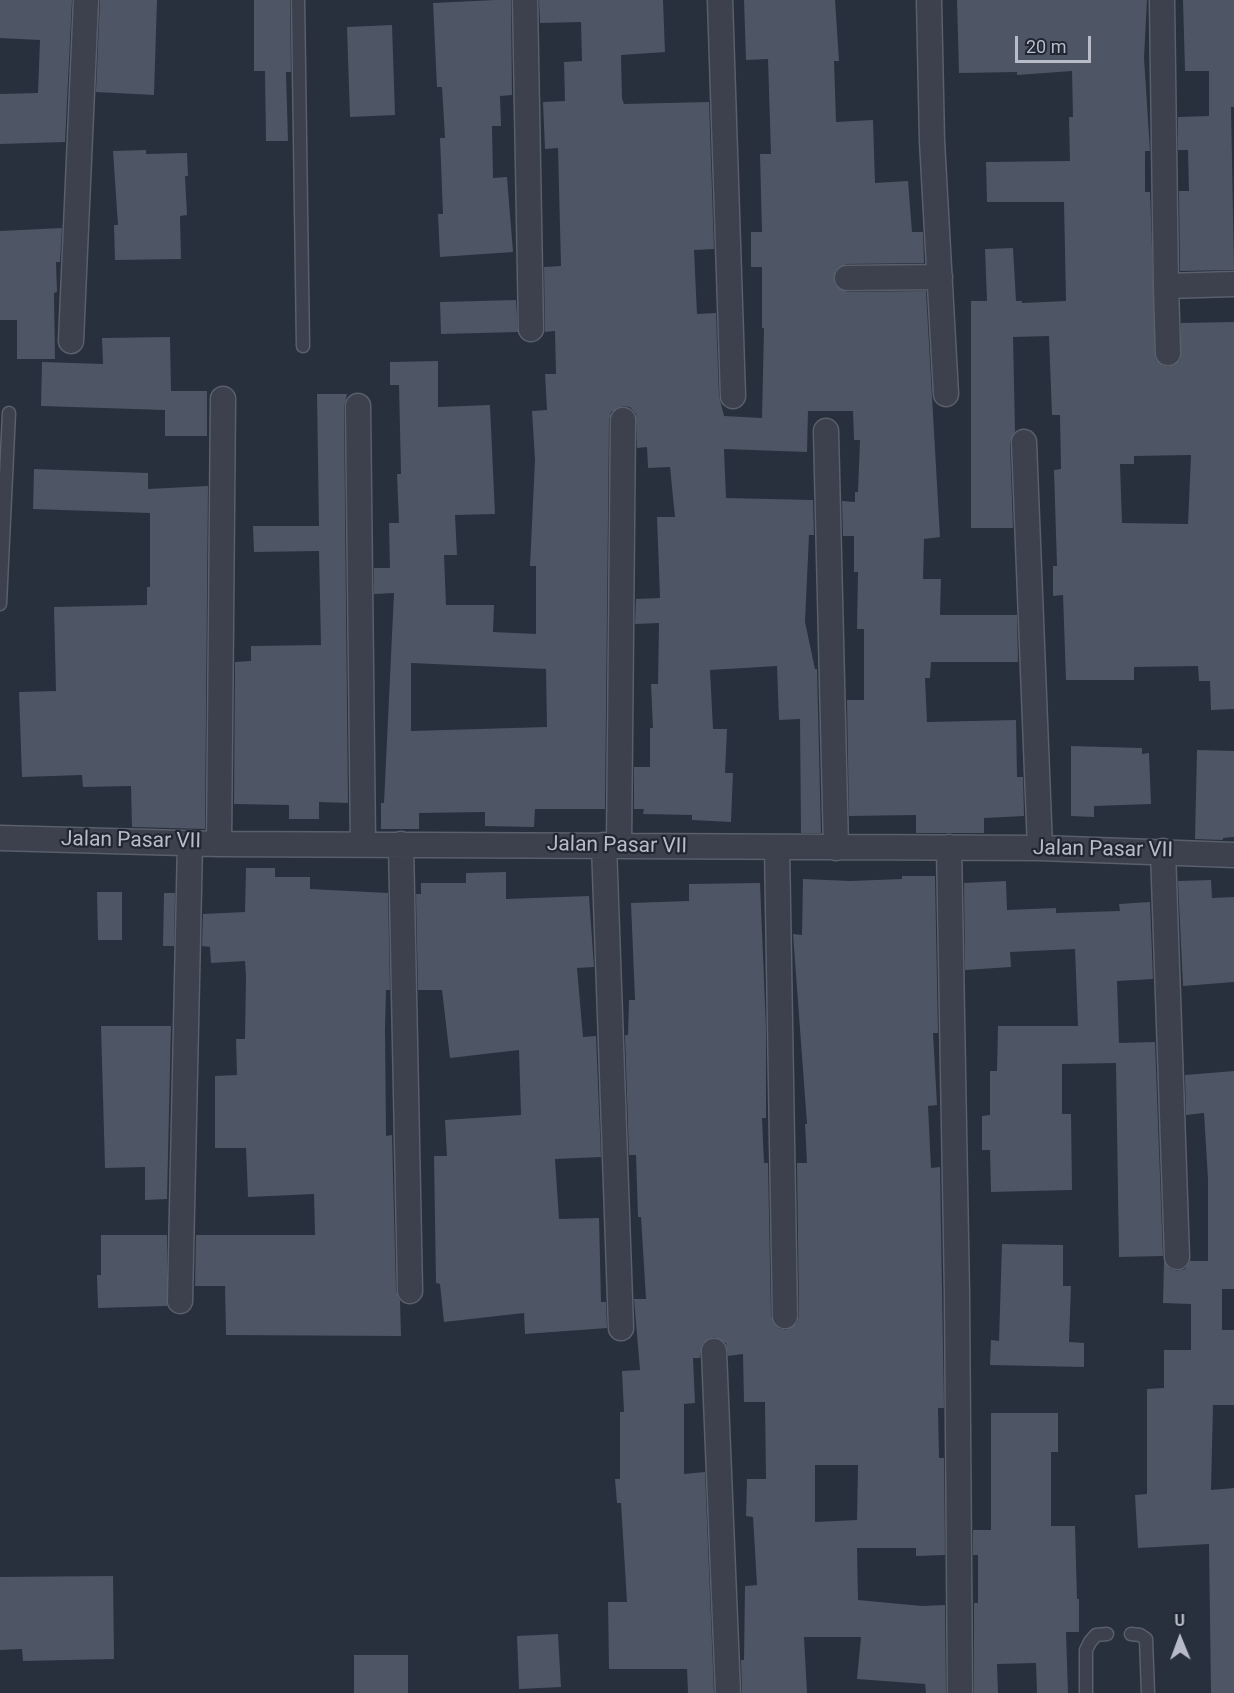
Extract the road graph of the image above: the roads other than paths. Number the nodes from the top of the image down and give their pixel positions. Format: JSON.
{"nodes":[{"id":1,"x":86,"y":0,"type":"edge"},
{"id":2,"x":298,"y":0,"type":"edge"},
{"id":3,"x":525,"y":0,"type":"edge"},
{"id":4,"x":720,"y":0,"type":"edge"},
{"id":5,"x":929,"y":0,"type":"edge"},
{"id":6,"x":1162,"y":0,"type":"edge"},
{"id":7,"x":847,"y":278,"type":"dead end"},
{"id":8,"x":940,"y":278,"type":"junction"},
{"id":9,"x":1234,"y":284,"type":"edge"},
{"id":10,"x":1166,"y":286,"type":"junction"},
{"id":11,"x":531,"y":328,"type":"dead end"},
{"id":12,"x":71,"y":341,"type":"dead end"},
{"id":13,"x":303,"y":346,"type":"dead end"},
{"id":14,"x":1168,"y":352,"type":"dead end"},
{"id":15,"x":946,"y":394,"type":"dead end"},
{"id":16,"x":733,"y":396,"type":"dead end"},
{"id":17,"x":223,"y":399,"type":"dead end"},
{"id":18,"x":358,"y":406,"type":"dead end"},
{"id":19,"x":9,"y":413,"type":"dead end"},
{"id":20,"x":622,"y":420,"type":"dead end"},
{"id":21,"x":826,"y":431,"type":"dead end"},
{"id":22,"x":1024,"y":442,"type":"dead end"},
{"id":23,"x":0,"y":604,"type":"edge"},
{"id":24,"x":0,"y":838,"type":"edge"},
{"id":25,"x":190,"y":843,"type":"junction"},
{"id":26,"x":219,"y":844,"type":"junction"},
{"id":27,"x":363,"y":844,"type":"junction"},
{"id":28,"x":401,"y":844,"type":"junction"},
{"id":29,"x":611,"y":845,"type":"junction"},
{"id":30,"x":777,"y":847,"type":"junction"},
{"id":31,"x":949,"y":847,"type":"junction"},
{"id":32,"x":836,"y":848,"type":"junction"},
{"id":33,"x":1040,"y":848,"type":"junction"},
{"id":34,"x":1163,"y":851,"type":"junction"},
{"id":35,"x":1234,"y":855,"type":"edge"},
{"id":36,"x":1177,"y":1257,"type":"dead end"},
{"id":37,"x":410,"y":1291,"type":"dead end"},
{"id":38,"x":180,"y":1301,"type":"dead end"},
{"id":39,"x":785,"y":1316,"type":"dead end"},
{"id":40,"x":621,"y":1328,"type":"dead end"},
{"id":41,"x":714,"y":1351,"type":"dead end"},
{"id":42,"x":1107,"y":1634,"type":"dead end"},
{"id":43,"x":1131,"y":1634,"type":"dead end"},
{"id":44,"x":728,"y":1693,"type":"edge"},
{"id":45,"x":960,"y":1693,"type":"edge"},
{"id":46,"x":1086,"y":1693,"type":"edge"},
{"id":47,"x":1148,"y":1693,"type":"edge"}],
"edges":[{"from":1,"to":12,"type":"street"},
{"from":2,"to":13,"type":"lane"},
{"from":3,"to":11,"type":"street"},
{"from":4,"to":16,"type":"street"},
{"from":5,"to":8,"type":"street"},
{"from":6,"to":10,"type":"street"},
{"from":7,"to":8,"type":"street"},
{"from":8,"to":15,"type":"street"},
{"from":9,"to":10,"type":"street"},
{"from":10,"to":14,"type":"street"},
{"from":17,"to":26,"type":"street"},
{"from":18,"to":27,"type":"street"},
{"from":19,"to":23,"type":"lane"},
{"from":20,"to":29,"type":"street"},
{"from":21,"to":32,"type":"street"},
{"from":22,"to":33,"type":"street"},
{"from":24,"to":25,"type":"street","name":"Jalan Pasar VII"},
{"from":25,"to":26,"type":"street","name":"Jalan Pasar VII"},
{"from":25,"to":38,"type":"street"},
{"from":26,"to":27,"type":"street","name":"Jalan Pasar VII"},
{"from":27,"to":28,"type":"street","name":"Jalan Pasar VII"},
{"from":28,"to":29,"type":"street","name":"Jalan Pasar VII"},
{"from":28,"to":37,"type":"street"},
{"from":29,"to":30,"type":"street","name":"Jalan Pasar VII"},
{"from":29,"to":40,"type":"street"},
{"from":30,"to":32,"type":"street","name":"Jalan Pasar VII"},
{"from":30,"to":39,"type":"street"},
{"from":31,"to":32,"type":"street","name":"Jalan Pasar VII"},
{"from":31,"to":33,"type":"street","name":"Jalan Pasar VII"},
{"from":31,"to":45,"type":"street"},
{"from":33,"to":34,"type":"street","name":"Jalan Pasar VII"},
{"from":34,"to":35,"type":"street","name":"Jalan Pasar VII"},
{"from":34,"to":36,"type":"street"},
{"from":41,"to":44,"type":"street"},
{"from":42,"to":46,"type":"lane"},
{"from":43,"to":47,"type":"lane"}]}
